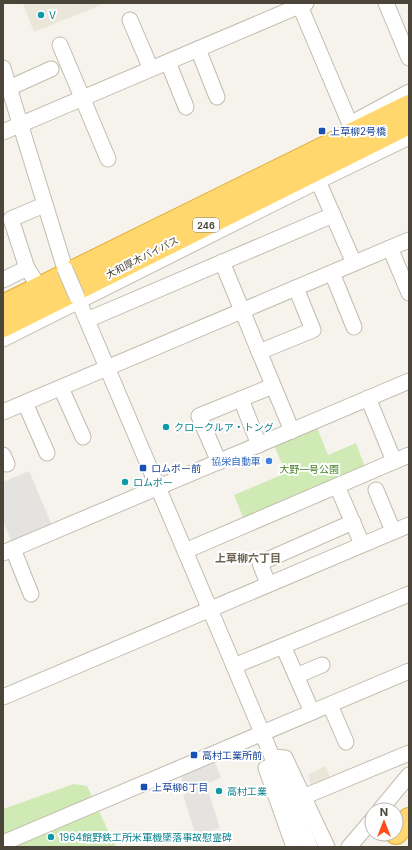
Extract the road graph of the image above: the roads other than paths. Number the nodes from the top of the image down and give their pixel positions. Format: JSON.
{"nodes":[{"id":1,"x":386,"y":3,"type":"edge"},
{"id":2,"x":303,"y":4,"type":"edge"},
{"id":3,"x":274,"y":9,"type":"edge"},
{"id":4,"x":130,"y":20,"type":"dead end"},
{"id":5,"x":60,"y":45,"type":"dead end"},
{"id":6,"x":198,"y":49,"type":"junction"},
{"id":7,"x":409,"y":58,"type":"edge"},
{"id":8,"x":168,"y":62,"type":"junction"},
{"id":9,"x":3,"y":68,"type":"edge"},
{"id":10,"x":51,"y":69,"type":"dead end"},
{"id":11,"x":150,"y":69,"type":"junction"},
{"id":12,"x":9,"y":88,"type":"junction"},
{"id":13,"x":409,"y":92,"type":"edge"},
{"id":14,"x":82,"y":98,"type":"junction"},
{"id":15,"x":217,"y":98,"type":"dead end"},
{"id":16,"x":409,"y":106,"type":"edge"},
{"id":17,"x":186,"y":107,"type":"dead end"},
{"id":18,"x":409,"y":123,"type":"edge"},
{"id":19,"x":350,"y":124,"type":"junction"},
{"id":20,"x":20,"y":125,"type":"junction"},
{"id":21,"x":3,"y":132,"type":"edge"},
{"id":22,"x":409,"y":137,"type":"edge"},
{"id":23,"x":108,"y":159,"type":"dead end"},
{"id":24,"x":318,"y":181,"type":"junction"},
{"id":25,"x":44,"y":205,"type":"junction"},
{"id":26,"x":333,"y":215,"type":"junction"},
{"id":27,"x":409,"y":240,"type":"edge"},
{"id":28,"x":390,"y":248,"type":"junction"},
{"id":29,"x":222,"y":262,"type":"junction"},
{"id":30,"x":354,"y":263,"type":"junction"},
{"id":31,"x":64,"y":267,"type":"junction"},
{"id":32,"x":332,"y":273,"type":"junction"},
{"id":33,"x":31,"y":274,"type":"junction"},
{"id":34,"x":3,"y":280,"type":"edge"},
{"id":35,"x":296,"y":288,"type":"junction"},
{"id":36,"x":409,"y":293,"type":"edge"},
{"id":37,"x":3,"y":295,"type":"edge"},
{"id":38,"x":78,"y":300,"type":"junction"},
{"id":39,"x":3,"y":306,"type":"edge"},
{"id":40,"x":242,"y":311,"type":"junction"},
{"id":41,"x":87,"y":320,"type":"junction"},
{"id":42,"x":3,"y":326,"type":"edge"},
{"id":43,"x":354,"y":327,"type":"dead end"},
{"id":44,"x":3,"y":339,"type":"edge"},
{"id":45,"x":259,"y":352,"type":"junction"},
{"id":46,"x":108,"y":369,"type":"junction"},
{"id":47,"x":409,"y":381,"type":"edge"},
{"id":48,"x":273,"y":386,"type":"junction"},
{"id":49,"x":61,"y":388,"type":"junction"},
{"id":50,"x":368,"y":398,"type":"junction"},
{"id":51,"x":241,"y":399,"type":"junction"},
{"id":52,"x":25,"y":403,"type":"junction"},
{"id":53,"x":3,"y":412,"type":"edge"},
{"id":54,"x":292,"y":431,"type":"junction"},
{"id":55,"x":83,"y":437,"type":"dead end"},
{"id":56,"x":259,"y":444,"type":"junction"},
{"id":57,"x":46,"y":453,"type":"dead end"},
{"id":58,"x":409,"y":455,"type":"edge"},
{"id":59,"x":394,"y":461,"type":"junction"},
{"id":60,"x":218,"y":462,"type":"junction"},
{"id":61,"x":337,"y":486,"type":"junction"},
{"id":62,"x":158,"y":488,"type":"junction"},
{"id":63,"x":376,"y":490,"type":"dead end"},
{"id":64,"x":353,"y":522,"type":"junction"},
{"id":65,"x":409,"y":524,"type":"edge"},
{"id":66,"x":393,"y":531,"type":"junction"},
{"id":67,"x":362,"y":544,"type":"junction"},
{"id":68,"x":8,"y":551,"type":"edge"},
{"id":69,"x":185,"y":551,"type":"junction"},
{"id":70,"x":268,"y":584,"type":"junction"},
{"id":71,"x":31,"y":594,"type":"dead end"},
{"id":72,"x":409,"y":594,"type":"edge"},
{"id":73,"x":210,"y":609,"type":"junction"},
{"id":74,"x":283,"y":646,"type":"junction"},
{"id":75,"x":322,"y":665,"type":"dead end"},
{"id":76,"x":234,"y":666,"type":"junction"},
{"id":77,"x":409,"y":671,"type":"edge"},
{"id":78,"x":296,"y":676,"type":"junction"},
{"id":79,"x":3,"y":697,"type":"edge"},
{"id":80,"x":330,"y":705,"type":"junction"},
{"id":81,"x":312,"y":712,"type":"junction"},
{"id":82,"x":262,"y":733,"type":"junction"},
{"id":83,"x":346,"y":742,"type":"dead end"},
{"id":84,"x":409,"y":753,"type":"edge"},
{"id":85,"x":272,"y":757,"type":"junction"},
{"id":86,"x":409,"y":776,"type":"edge"},
{"id":87,"x":303,"y":797,"type":"junction"},
{"id":88,"x":387,"y":802,"type":"edge"},
{"id":89,"x":364,"y":829,"type":"edge"},
{"id":90,"x":3,"y":843,"type":"edge"},
{"id":91,"x":294,"y":847,"type":"edge"},
{"id":92,"x":310,"y":847,"type":"edge"},
{"id":93,"x":327,"y":847,"type":"edge"},
{"id":94,"x":349,"y":847,"type":"edge"}],
"edges":[{"from":1,"to":7,"type":"street"},
{"from":2,"to":3,"type":"street"},
{"from":2,"to":19,"type":"street"},
{"from":3,"to":6,"type":"street"},
{"from":4,"to":11,"type":"street"},
{"from":5,"to":14,"type":"street"},
{"from":6,"to":8,"type":"street"},
{"from":6,"to":15,"type":"street"},
{"from":8,"to":11,"type":"street"},
{"from":8,"to":17,"type":"street"},
{"from":9,"to":12,"type":"street"},
{"from":10,"to":12,"type":"street"},
{"from":11,"to":14,"type":"street"},
{"from":12,"to":20,"type":"street"},
{"from":13,"to":19,"type":"street"},
{"from":14,"to":20,"type":"street"},
{"from":14,"to":23,"type":"street"},
{"from":16,"to":39,"type":"highway","name":"大和厚木バイパス","number":"246"},
{"from":18,"to":42,"type":"highway","name":"大和厚木バイパス","number":"246"},
{"from":19,"to":31,"type":"street"},
{"from":20,"to":21,"type":"street"},
{"from":20,"to":25,"type":"street"},
{"from":22,"to":24,"type":"street"},
{"from":24,"to":26,"type":"street"},
{"from":24,"to":38,"type":"street"},
{"from":25,"to":31,"type":"street"},
{"from":25,"to":33,"type":"street"},
{"from":26,"to":29,"type":"street"},
{"from":26,"to":30,"type":"street"},
{"from":27,"to":28,"type":"street"},
{"from":28,"to":30,"type":"street"},
{"from":28,"to":36,"type":"street"},
{"from":29,"to":40,"type":"street"},
{"from":29,"to":41,"type":"street"},
{"from":30,"to":32,"type":"street"},
{"from":31,"to":33,"type":"street"},
{"from":31,"to":38,"type":"street","bridge":true},
{"from":32,"to":35,"type":"street"},
{"from":32,"to":43,"type":"street"},
{"from":33,"to":34,"type":"street"},
{"from":33,"to":37,"type":"street"},
{"from":35,"to":40,"type":"street"},
{"from":35,"to":45,"type":"street"},
{"from":38,"to":41,"type":"street"},
{"from":38,"to":44,"type":"street"},
{"from":40,"to":45,"type":"street"},
{"from":40,"to":46,"type":"street"},
{"from":41,"to":46,"type":"street"},
{"from":45,"to":48,"type":"street"},
{"from":46,"to":49,"type":"street"},
{"from":46,"to":62,"type":"street"},
{"from":47,"to":50,"type":"street"},
{"from":48,"to":51,"type":"street"},
{"from":48,"to":54,"type":"street"},
{"from":49,"to":52,"type":"street"},
{"from":49,"to":55,"type":"street"},
{"from":50,"to":54,"type":"street"},
{"from":50,"to":59,"type":"street"},
{"from":51,"to":56,"type":"street"},
{"from":51,"to":60,"type":"street"},
{"from":52,"to":53,"type":"street"},
{"from":52,"to":57,"type":"street"},
{"from":54,"to":56,"type":"street"},
{"from":56,"to":60,"type":"street"},
{"from":58,"to":59,"type":"street"},
{"from":59,"to":61,"type":"street"},
{"from":60,"to":62,"type":"street"},
{"from":61,"to":64,"type":"street"},
{"from":61,"to":69,"type":"street"},
{"from":62,"to":68,"type":"street"},
{"from":62,"to":69,"type":"street"},
{"from":63,"to":66,"type":"street"},
{"from":64,"to":67,"type":"street"},
{"from":64,"to":70,"type":"street"},
{"from":65,"to":66,"type":"street"},
{"from":66,"to":67,"type":"street"},
{"from":67,"to":70,"type":"street"},
{"from":68,"to":71,"type":"street"},
{"from":69,"to":73,"type":"street"},
{"from":70,"to":73,"type":"street"},
{"from":72,"to":74,"type":"street"},
{"from":73,"to":76,"type":"street"},
{"from":73,"to":79,"type":"street"},
{"from":74,"to":76,"type":"street"},
{"from":74,"to":78,"type":"street"},
{"from":75,"to":78,"type":"street"},
{"from":76,"to":82,"type":"street"},
{"from":77,"to":80,"type":"street"},
{"from":78,"to":81,"type":"street"},
{"from":80,"to":81,"type":"street"},
{"from":80,"to":83,"type":"street"},
{"from":81,"to":82,"type":"street"},
{"from":82,"to":85,"type":"street"},
{"from":82,"to":90,"type":"street"},
{"from":84,"to":87,"type":"street"},
{"from":85,"to":87,"type":"street"},
{"from":85,"to":91,"type":"street"},
{"from":85,"to":92,"type":"street"},
{"from":86,"to":88,"type":"street"},
{"from":87,"to":93,"type":"street"},
{"from":89,"to":94,"type":"street"}]}
